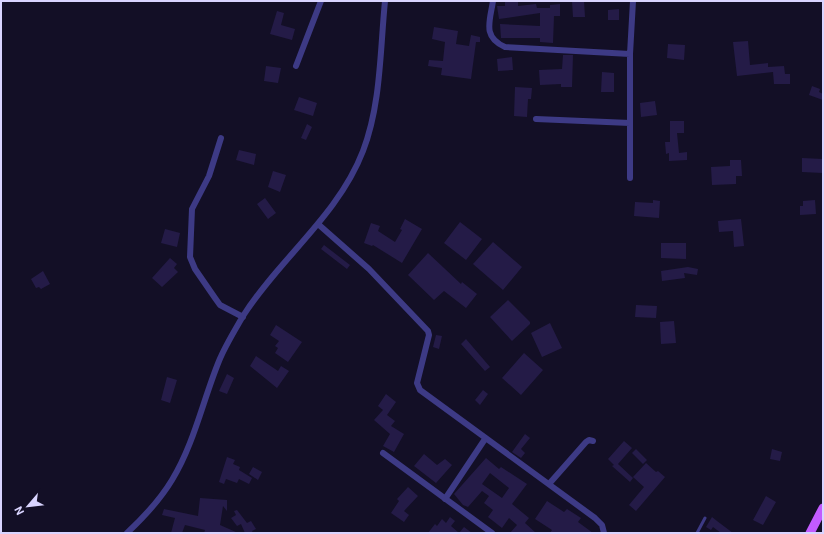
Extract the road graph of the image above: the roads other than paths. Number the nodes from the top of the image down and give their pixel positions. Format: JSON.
{"nodes":[{"id":1,"x":320,"y":1,"type":"edge"},
{"id":2,"x":384,"y":1,"type":"edge"},
{"id":3,"x":493,"y":1,"type":"edge"},
{"id":4,"x":633,"y":1,"type":"edge"},
{"id":5,"x":630,"y":54,"type":"junction"},
{"id":6,"x":296,"y":66,"type":"dead end"},
{"id":7,"x":536,"y":119,"type":"dead end"},
{"id":8,"x":630,"y":123,"type":"junction"},
{"id":9,"x":221,"y":138,"type":"dead end"},
{"id":10,"x":630,"y":178,"type":"dead end"},
{"id":11,"x":318,"y":224,"type":"junction"},
{"id":12,"x":243,"y":317,"type":"junction"},
{"id":13,"x":485,"y":438,"type":"junction"},
{"id":14,"x":593,"y":441,"type":"dead end"},
{"id":15,"x":382,"y":454,"type":"dead end"},
{"id":16,"x":549,"y":484,"type":"junction"},
{"id":17,"x":445,"y":499,"type":"junction"},
{"id":18,"x":823,"y":508,"type":"edge"},
{"id":19,"x":706,"y":518,"type":"dead end"},
{"id":20,"x":127,"y":533,"type":"edge"},
{"id":21,"x":492,"y":533,"type":"edge"},
{"id":22,"x":604,"y":533,"type":"edge"},
{"id":23,"x":697,"y":533,"type":"edge"},
{"id":24,"x":810,"y":533,"type":"edge"}],
"edges":[{"from":1,"to":6,"type":"street"},
{"from":2,"to":11,"type":"street"},
{"from":3,"to":5,"type":"street"},
{"from":4,"to":5,"type":"street"},
{"from":5,"to":8,"type":"street"},
{"from":7,"to":8,"type":"street"},
{"from":8,"to":10,"type":"street"},
{"from":9,"to":12,"type":"street"},
{"from":11,"to":12,"type":"street"},
{"from":11,"to":13,"type":"street"},
{"from":12,"to":20,"type":"street"},
{"from":13,"to":16,"type":"street"},
{"from":13,"to":17,"type":"street"},
{"from":14,"to":16,"type":"street"},
{"from":15,"to":17,"type":"street"},
{"from":16,"to":22,"type":"street"},
{"from":17,"to":21,"type":"street"},
{"from":18,"to":24,"type":"main road"},
{"from":19,"to":23,"type":"lane"}]}
